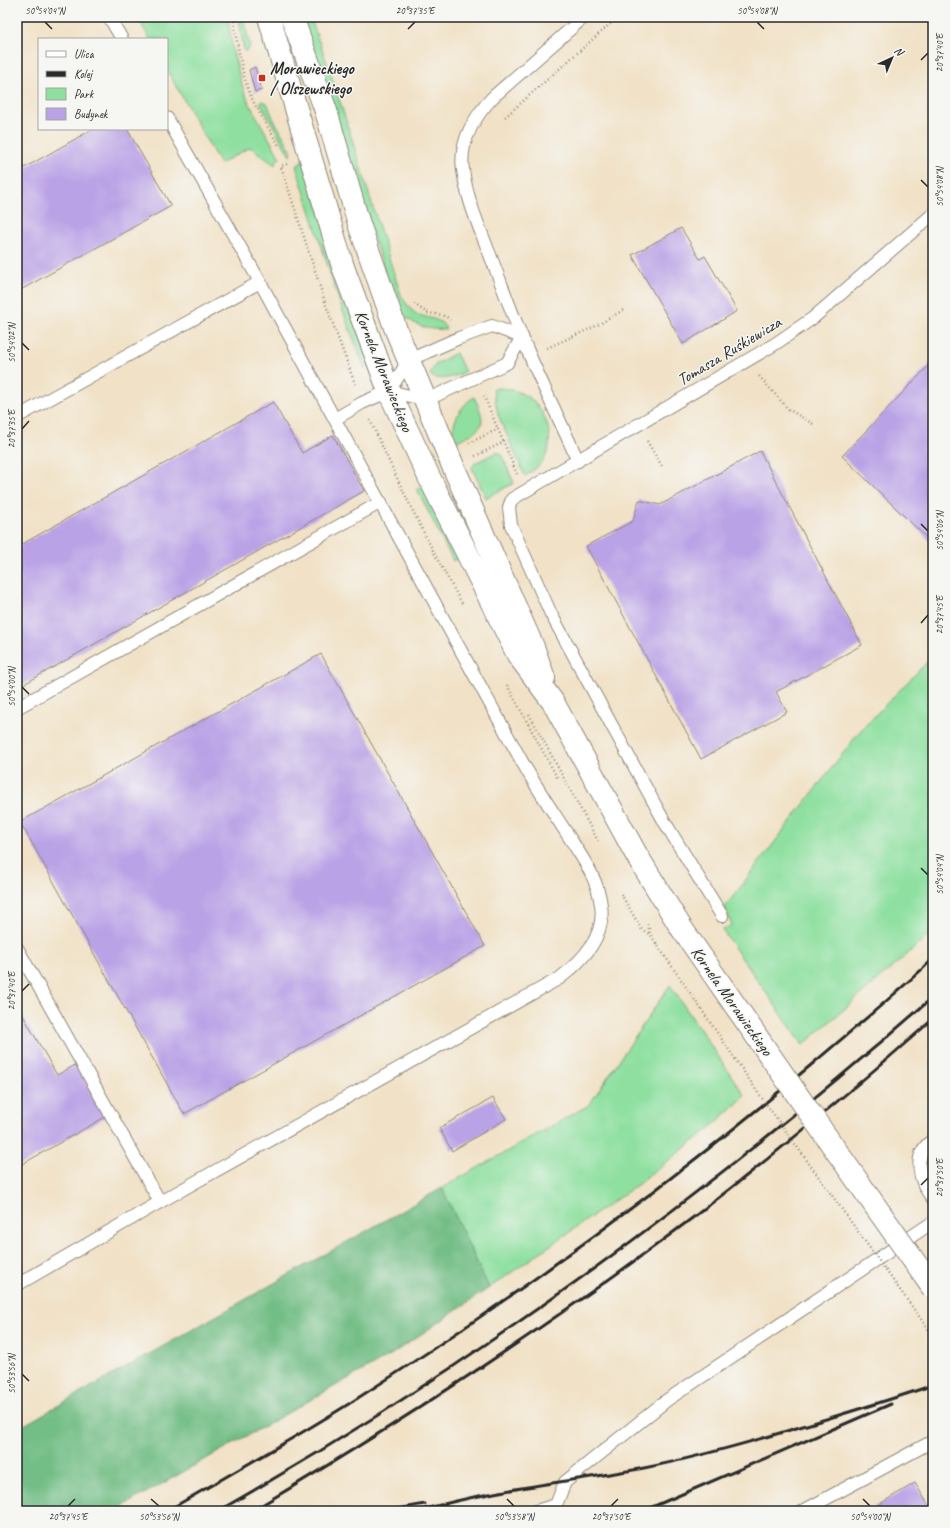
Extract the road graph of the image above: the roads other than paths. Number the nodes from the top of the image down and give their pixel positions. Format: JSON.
{"nodes":[{"id":1,"x":109,"y":17,"type":"edge"},
{"id":2,"x":269,"y":17,"type":"edge"},
{"id":3,"x":292,"y":17,"type":"edge"},
{"id":4,"x":584,"y":17,"type":"edge"},
{"id":5,"x":121,"y":38,"type":"edge"},
{"id":6,"x":168,"y":120,"type":"edge"},
{"id":7,"x":933,"y":214,"type":"edge"},
{"id":8,"x":260,"y":282,"type":"junction"},
{"id":9,"x":522,"y":337,"type":"junction"},
{"id":10,"x":408,"y":360,"type":"junction"},
{"id":11,"x":389,"y":391,"type":"junction"},
{"id":12,"x":426,"y":400,"type":"junction"},
{"id":13,"x":17,"y":417,"type":"edge"},
{"id":14,"x":335,"y":419,"type":"junction"},
{"id":15,"x":578,"y":461,"type":"junction"},
{"id":16,"x":380,"y":502,"type":"junction"},
{"id":17,"x":553,"y":702,"type":"junction"},
{"id":18,"x":17,"y":708,"type":"edge"},
{"id":19,"x":722,"y":916,"type":"dead end"},
{"id":20,"x":17,"y":948,"type":"edge"},
{"id":21,"x":933,"y":1140,"type":"edge"},
{"id":22,"x":933,"y":1199,"type":"edge"},
{"id":23,"x":160,"y":1202,"type":"junction"},
{"id":24,"x":933,"y":1222,"type":"edge"},
{"id":25,"x":17,"y":1285,"type":"edge"},
{"id":26,"x":933,"y":1288,"type":"edge"},
{"id":27,"x":933,"y":1440,"type":"edge"},
{"id":28,"x":536,"y":1511,"type":"edge"},
{"id":29,"x":803,"y":1511,"type":"edge"}],
"edges":[{"from":1,"to":5,"type":"lane"},
{"from":2,"to":11,"type":"street","name":"Kornela Morawieckiego"},
{"from":3,"to":10,"type":"street","name":"Kornela Morawieckiego"},
{"from":4,"to":9,"type":"lane"},
{"from":6,"to":8,"type":"lane"},
{"from":7,"to":15,"type":"lane","name":"Tomasza Ruśkiewicza"},
{"from":8,"to":13,"type":"lane"},
{"from":8,"to":14,"type":"lane"},
{"from":9,"to":10,"type":"lane"},
{"from":9,"to":12,"type":"lane"},
{"from":9,"to":15,"type":"lane"},
{"from":10,"to":11,"type":"lane"},
{"from":10,"to":12,"type":"street","name":"Kornela Morawieckiego"},
{"from":11,"to":12,"type":"lane"},
{"from":11,"to":14,"type":"lane"},
{"from":11,"to":17,"type":"street","name":"Kornela Morawieckiego"},
{"from":12,"to":17,"type":"street","name":"Kornela Morawieckiego"},
{"from":14,"to":16,"type":"lane"},
{"from":15,"to":19,"type":"lane","name":"Tomasza Ruśkiewicza"},
{"from":16,"to":18,"type":"lane"},
{"from":16,"to":23,"type":"lane"},
{"from":17,"to":26,"type":"street","name":"Kornela Morawieckiego","bridge":true},
{"from":20,"to":23,"type":"lane"},
{"from":21,"to":22,"type":"lane"},
{"from":23,"to":25,"type":"lane"},
{"from":24,"to":28,"type":"lane"},
{"from":27,"to":29,"type":"lane"}]}
